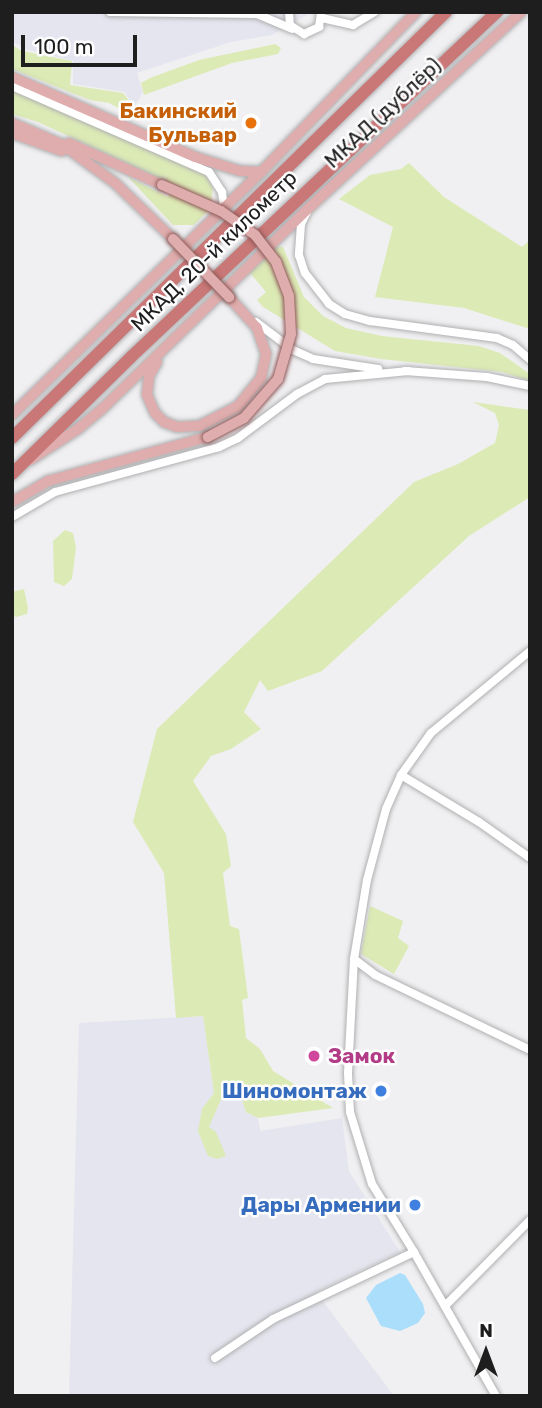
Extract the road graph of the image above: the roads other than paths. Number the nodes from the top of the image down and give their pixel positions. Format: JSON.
{"nodes":[{"id":1,"x":110,"y":12,"type":"edge"},
{"id":2,"x":289,"y":12,"type":"edge"},
{"id":3,"x":375,"y":12,"type":"edge"},
{"id":4,"x":416,"y":12,"type":"edge"},
{"id":5,"x":446,"y":12,"type":"edge"},
{"id":6,"x":497,"y":12,"type":"edge"},
{"id":7,"x":521,"y":12,"type":"edge"},
{"id":8,"x":323,"y":14,"type":"edge"},
{"id":9,"x":292,"y":29,"type":"junction"},
{"id":10,"x":12,"y":77,"type":"edge"},
{"id":11,"x":12,"y":86,"type":"edge"},
{"id":12,"x":12,"y":123,"type":"edge"},
{"id":13,"x":12,"y":133,"type":"edge"},
{"id":14,"x":41,"y":133,"type":"junction"},
{"id":15,"x":87,"y":162,"type":"junction"},
{"id":16,"x":261,"y":172,"type":"junction"},
{"id":17,"x":310,"y":206,"type":"junction"},
{"id":18,"x":225,"y":209,"type":"junction"},
{"id":19,"x":249,"y":315,"type":"junction"},
{"id":20,"x":166,"y":348,"type":"junction"},
{"id":21,"x":530,"y":360,"type":"edge"},
{"id":22,"x":409,"y":372,"type":"junction"},
{"id":23,"x":530,"y":387,"type":"edge"},
{"id":24,"x":12,"y":415,"type":"edge"},
{"id":25,"x":12,"y":438,"type":"edge"},
{"id":26,"x":17,"y":470,"type":"edge"},
{"id":27,"x":12,"y":502,"type":"edge"},
{"id":28,"x":12,"y":517,"type":"edge"},
{"id":29,"x":530,"y":651,"type":"edge"},
{"id":30,"x":401,"y":775,"type":"junction"},
{"id":31,"x":530,"y":858,"type":"edge"},
{"id":32,"x":354,"y":959,"type":"junction"},
{"id":33,"x":530,"y":1050,"type":"edge"},
{"id":34,"x":530,"y":1220,"type":"edge"},
{"id":35,"x":414,"y":1252,"type":"junction"},
{"id":36,"x":445,"y":1306,"type":"junction"},
{"id":37,"x":215,"y":1358,"type":"dead end"},
{"id":38,"x":496,"y":1396,"type":"edge"}],
"edges":[{"from":1,"to":9,"type":"street"},
{"from":2,"to":9,"type":"street"},
{"from":3,"to":8,"type":"street"},
{"from":4,"to":16,"type":"main road","name":"МКАД (дублёр)"},
{"from":5,"to":25,"type":"highway","name":"МКАД, 20-й километр"},
{"from":6,"to":26,"type":"highway","name":"МКАД, 20-й километр"},
{"from":7,"to":17,"type":"main road","name":"МКАД (дублёр)"},
{"from":8,"to":9,"type":"street"},
{"from":10,"to":16,"type":"main road"},
{"from":11,"to":18,"type":"street"},
{"from":12,"to":14,"type":"main road"},
{"from":13,"to":15,"type":"main road"},
{"from":14,"to":15,"type":"main road"},
{"from":14,"to":27,"type":"main road","bridge":true},
{"from":15,"to":19,"type":"main road","bridge":true},
{"from":16,"to":18,"type":"main road","name":"МКАД (дублёр)"},
{"from":17,"to":20,"type":"main road","name":"МКАД (дублёр)"},
{"from":17,"to":21,"type":"street"},
{"from":18,"to":24,"type":"main road","name":"МКАД (дублёр)"},
{"from":19,"to":20,"type":"main road"},
{"from":19,"to":22,"type":"street"},
{"from":20,"to":26,"type":"main road","name":"МКАД (дублёр)"},
{"from":22,"to":23,"type":"street"},
{"from":22,"to":28,"type":"street"},
{"from":29,"to":30,"type":"street"},
{"from":30,"to":31,"type":"street"},
{"from":30,"to":32,"type":"street"},
{"from":32,"to":33,"type":"street"},
{"from":32,"to":35,"type":"street"},
{"from":34,"to":36,"type":"street"},
{"from":35,"to":36,"type":"street"},
{"from":35,"to":37,"type":"street"},
{"from":36,"to":38,"type":"street"}]}
